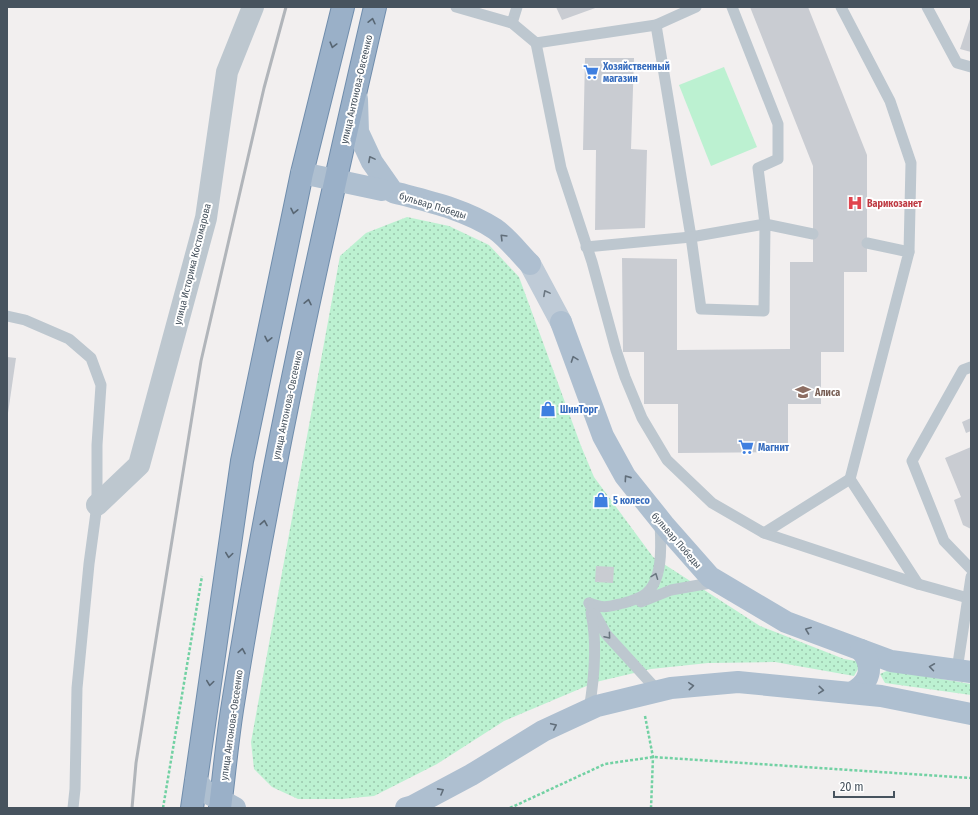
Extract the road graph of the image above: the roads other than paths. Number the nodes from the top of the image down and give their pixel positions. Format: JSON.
{"nodes":[{"id":1,"x":253,"y":7,"type":"edge"},
{"id":2,"x":343,"y":7,"type":"edge"},
{"id":3,"x":375,"y":7,"type":"edge"},
{"id":4,"x":456,"y":7,"type":"edge"},
{"id":5,"x":517,"y":7,"type":"edge"},
{"id":6,"x":696,"y":7,"type":"edge"},
{"id":7,"x":732,"y":7,"type":"edge"},
{"id":8,"x":841,"y":7,"type":"edge"},
{"id":9,"x":927,"y":7,"type":"edge"},
{"id":10,"x":512,"y":23,"type":"junction"},
{"id":11,"x":656,"y":25,"type":"junction"},
{"id":12,"x":536,"y":43,"type":"junction"},
{"id":13,"x":971,"y":67,"type":"edge"},
{"id":14,"x":357,"y":86,"type":"junction"},
{"id":15,"x":302,"y":173,"type":"junction"},
{"id":16,"x":336,"y":181,"type":"junction"},
{"id":17,"x":387,"y":191,"type":"junction"},
{"id":18,"x":765,"y":224,"type":"junction"},
{"id":19,"x":813,"y":234,"type":"dead end"},
{"id":20,"x":691,"y":237,"type":"junction"},
{"id":21,"x":867,"y":243,"type":"dead end"},
{"id":22,"x":586,"y":247,"type":"junction"},
{"id":23,"x":910,"y":252,"type":"junction"},
{"id":24,"x":7,"y":316,"type":"edge"},
{"id":25,"x":971,"y":367,"type":"edge"},
{"id":26,"x":850,"y":479,"type":"junction"},
{"id":27,"x":97,"y":505,"type":"junction"},
{"id":28,"x":660,"y":520,"type":"junction"},
{"id":29,"x":764,"y":533,"type":"junction"},
{"id":30,"x":971,"y":569,"type":"edge"},
{"id":31,"x":971,"y":577,"type":"edge"},
{"id":32,"x":717,"y":582,"type":"junction"},
{"id":33,"x":918,"y":584,"type":"junction"},
{"id":34,"x":968,"y":598,"type":"junction"},
{"id":35,"x":589,"y":603,"type":"junction"},
{"id":36,"x":861,"y":650,"type":"junction"},
{"id":37,"x":891,"y":661,"type":"junction"},
{"id":38,"x":964,"y":671,"type":"edge"},
{"id":39,"x":658,"y":691,"type":"junction"},
{"id":40,"x":851,"y":693,"type":"junction"},
{"id":41,"x":881,"y":696,"type":"junction"},
{"id":42,"x":589,"y":710,"type":"junction"},
{"id":43,"x":971,"y":714,"type":"edge"},
{"id":44,"x":196,"y":781,"type":"junction"},
{"id":45,"x":225,"y":806,"type":"edge"},
{"id":46,"x":72,"y":808,"type":"edge"},
{"id":47,"x":192,"y":808,"type":"edge"},
{"id":48,"x":406,"y":808,"type":"edge"}],
"edges":[{"from":1,"to":27,"type":"street","name":"улица Историка Костомарова"},
{"from":2,"to":15,"type":"highway","one_way":true},
{"from":14,"to":3,"type":"highway","name":"улица Антонова-Овсеенко","one_way":true},
{"from":4,"to":10,"type":"lane"},
{"from":5,"to":10,"type":"lane"},
{"from":6,"to":11,"type":"lane"},
{"from":7,"to":18,"type":"lane"},
{"from":8,"to":23,"type":"lane"},
{"from":9,"to":13,"type":"lane"},
{"from":10,"to":12,"type":"lane"},
{"from":11,"to":12,"type":"lane"},
{"from":11,"to":20,"type":"lane"},
{"from":12,"to":22,"type":"lane"},
{"from":14,"to":16,"type":"highway","name":"улица Антонова-Овсеенко"},
{"from":17,"to":14,"type":"main road","name":"бульвар Победы","one_way":true},
{"from":15,"to":16,"type":"main road","name":"бульвар Победы"},
{"from":15,"to":44,"type":"highway","one_way":true},
{"from":16,"to":17,"type":"main road","name":"бульвар Победы"},
{"from":45,"to":16,"type":"highway","name":"улица Антонова-Овсеенко","one_way":true},
{"from":28,"to":17,"type":"main road","name":"бульвар Победы","one_way":true},
{"from":18,"to":19,"type":"lane"},
{"from":18,"to":20,"type":"lane"},
{"from":18,"to":20,"type":"lane"},
{"from":20,"to":22,"type":"lane"},
{"from":21,"to":23,"type":"lane"},
{"from":22,"to":29,"type":"lane"},
{"from":23,"to":26,"type":"lane"},
{"from":24,"to":27,"type":"lane"},
{"from":25,"to":30,"type":"lane"},
{"from":26,"to":29,"type":"lane"},
{"from":26,"to":33,"type":"lane"},
{"from":27,"to":46,"type":"lane"},
{"from":28,"to":32,"type":"main road","name":"бульвар Победы"},
{"from":35,"to":28,"type":"lane","one_way":true},
{"from":29,"to":33,"type":"lane"},
{"from":31,"to":34,"type":"lane"},
{"from":32,"to":35,"type":"lane"},
{"from":36,"to":32,"type":"main road","name":"бульвар Победы","one_way":true},
{"from":33,"to":34,"type":"lane"},
{"from":34,"to":38,"type":"lane"},
{"from":35,"to":39,"type":"lane","one_way":true},
{"from":35,"to":42,"type":"lane"},
{"from":36,"to":37,"type":"main road","name":"бульвар Победы"},
{"from":36,"to":40,"type":"main road"},
{"from":38,"to":37,"type":"main road","name":"бульвар Победы","one_way":true},
{"from":37,"to":41,"type":"main road"},
{"from":39,"to":40,"type":"main road","one_way":true},
{"from":39,"to":42,"type":"main road"},
{"from":40,"to":41,"type":"main road"},
{"from":41,"to":43,"type":"main road"},
{"from":48,"to":42,"type":"main road","one_way":true},
{"from":44,"to":45,"type":"main road"},
{"from":44,"to":47,"type":"highway"}]}
